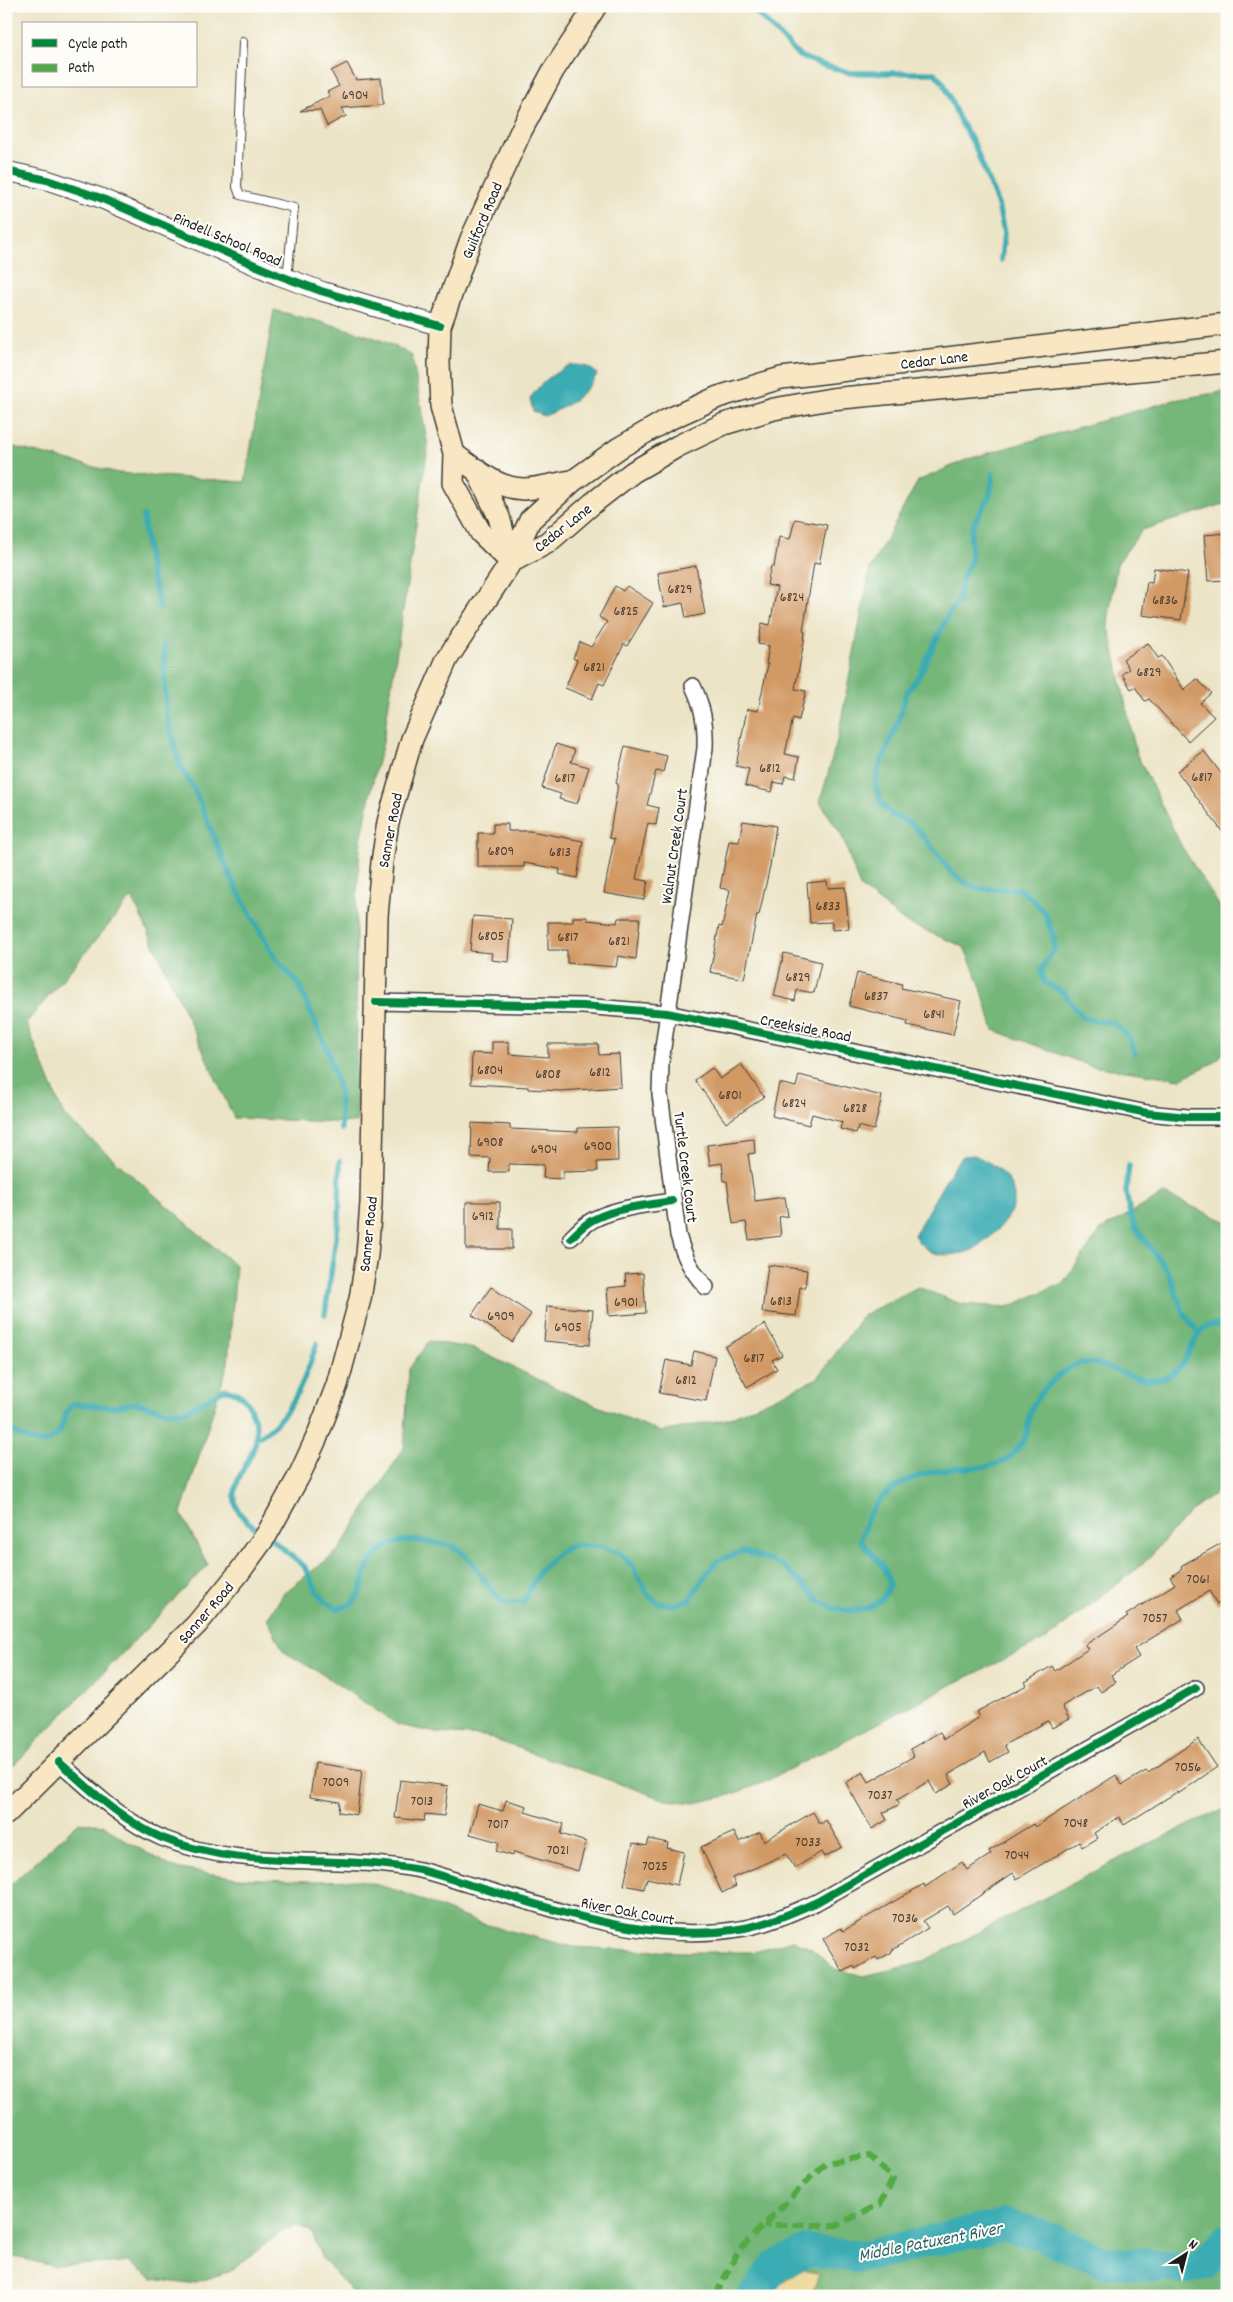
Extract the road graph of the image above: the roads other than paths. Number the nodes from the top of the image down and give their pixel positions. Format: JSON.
{"nodes":[{"id":1,"x":596,"y":6,"type":"edge"},
{"id":2,"x":243,"y":42,"type":"dead end"},
{"id":3,"x":6,"y":171,"type":"edge"},
{"id":4,"x":287,"y":278,"type":"junction"},
{"id":5,"x":1227,"y":324,"type":"edge"},
{"id":6,"x":440,"y":326,"type":"junction"},
{"id":7,"x":1227,"y":362,"type":"edge"},
{"id":8,"x":454,"y":454,"type":"junction"},
{"id":9,"x":476,"y":469,"type":"junction"},
{"id":10,"x":573,"y":481,"type":"junction"},
{"id":11,"x":511,"y":562,"type":"junction"},
{"id":12,"x":693,"y":686,"type":"dead end"},
{"id":13,"x":376,"y":1002,"type":"junction"},
{"id":14,"x":667,"y":1013,"type":"junction"},
{"id":15,"x":1227,"y":1117,"type":"edge"},
{"id":16,"x":672,"y":1201,"type":"junction"},
{"id":17,"x":570,"y":1238,"type":"dead end"},
{"id":18,"x":706,"y":1287,"type":"dead end"},
{"id":19,"x":1196,"y":1688,"type":"dead end"},
{"id":20,"x":59,"y":1762,"type":"junction"},
{"id":21,"x":6,"y":1814,"type":"edge"}],
"edges":[{"from":1,"to":6,"type":"main road","name":"Guilford Road"},
{"from":2,"to":4,"type":"lane"},
{"from":3,"to":4,"type":"street","name":"Pindell School Road"},
{"from":4,"to":6,"type":"street","name":"Pindell School Road"},
{"from":5,"to":10,"type":"main road","name":"Cedar Lane"},
{"from":6,"to":8,"type":"main road","name":"Guilford Road"},
{"from":7,"to":11,"type":"main road","name":"Cedar Lane"},
{"from":8,"to":9,"type":"main road"},
{"from":8,"to":11,"type":"main road","name":"Guilford Road"},
{"from":9,"to":10,"type":"main road"},
{"from":9,"to":11,"type":"main road"},
{"from":10,"to":11,"type":"main road","name":"Cedar Lane"},
{"from":11,"to":13,"type":"main road","name":"Sanner Road"},
{"from":12,"to":14,"type":"street","name":"Walnut Creek Court"},
{"from":13,"to":14,"type":"street","name":"Creekside Road"},
{"from":13,"to":20,"type":"main road","name":"Sanner Road"},
{"from":14,"to":15,"type":"street","name":"Creekside Road"},
{"from":14,"to":16,"type":"street","name":"Turtle Creek Court"},
{"from":16,"to":17,"type":"street"},
{"from":16,"to":18,"type":"street","name":"Turtle Creek Court"},
{"from":19,"to":20,"type":"street","name":"River Oak Court"},
{"from":20,"to":21,"type":"main road","name":"Sanner Road"}]}
